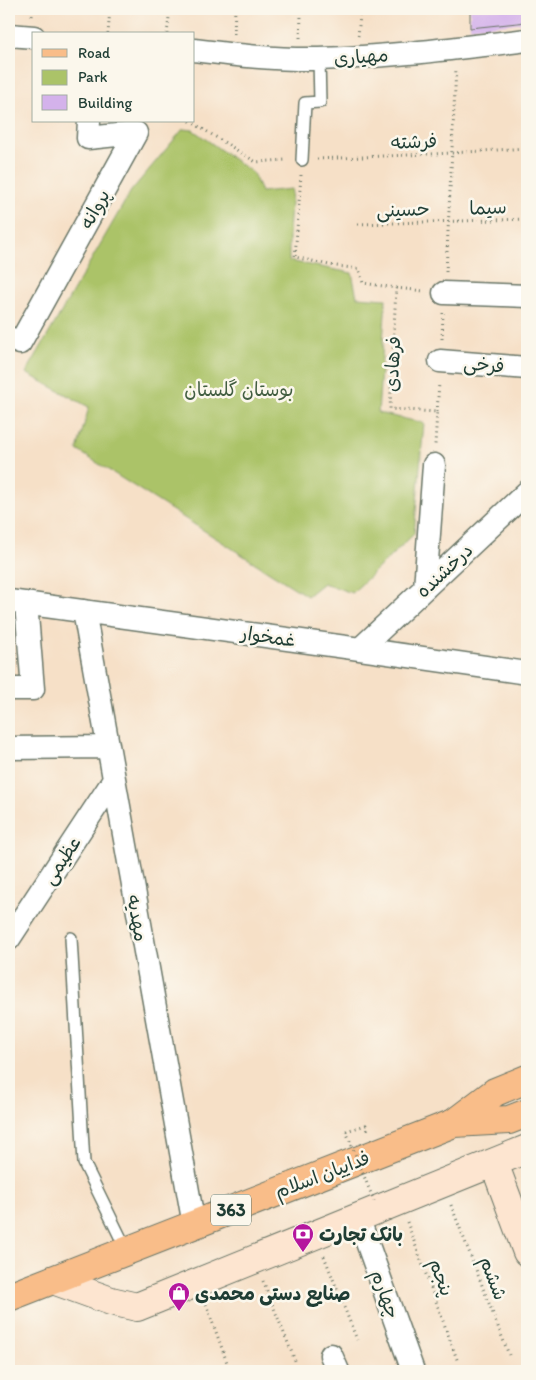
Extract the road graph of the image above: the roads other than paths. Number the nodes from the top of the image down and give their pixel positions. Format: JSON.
{"nodes":[{"id":1,"x":9,"y":35,"type":"edge"},
{"id":2,"x":32,"y":37,"type":"edge"},
{"id":3,"x":527,"y":40,"type":"edge"},
{"id":4,"x":195,"y":50,"type":"edge"},
{"id":5,"x":319,"y":59,"type":"junction"},
{"id":6,"x":89,"y":122,"type":"edge"},
{"id":7,"x":302,"y":160,"type":"road end"},
{"id":8,"x":444,"y":293,"type":"road end"},
{"id":9,"x":527,"y":296,"type":"edge"},
{"id":10,"x":14,"y":340,"type":"edge"},
{"id":11,"x":440,"y":361,"type":"dead end"},
{"id":12,"x":527,"y":368,"type":"edge"},
{"id":13,"x":434,"y":465,"type":"road end"},
{"id":14,"x":527,"y":492,"type":"edge"},
{"id":15,"x":425,"y":588,"type":"junction"},
{"id":16,"x":18,"y":602,"type":"edge"},
{"id":17,"x":84,"y":611,"type":"junction"},
{"id":18,"x":360,"y":649,"type":"junction"},
{"id":19,"x":527,"y":673,"type":"edge"},
{"id":20,"x":9,"y":689,"type":"edge"},
{"id":21,"x":107,"y":747,"type":"junction"},
{"id":22,"x":9,"y":748,"type":"edge"},
{"id":23,"x":113,"y":781,"type":"junction"},
{"id":24,"x":71,"y":938,"type":"dead end"},
{"id":25,"x":9,"y":939,"type":"edge"},
{"id":26,"x":527,"y":1079,"type":"edge"},
{"id":27,"x":527,"y":1113,"type":"edge"},
{"id":28,"x":454,"y":1123,"type":"junction"},
{"id":29,"x":527,"y":1149,"type":"edge"},
{"id":30,"x":494,"y":1163,"type":"junction"},
{"id":31,"x":377,"y":1206,"type":"junction"},
{"id":32,"x":194,"y":1224,"type":"junction"},
{"id":33,"x":126,"y":1251,"type":"junction"},
{"id":34,"x":527,"y":1252,"type":"edge"},
{"id":35,"x":53,"y":1280,"type":"junction"},
{"id":36,"x":9,"y":1297,"type":"edge"},
{"id":37,"x":413,"y":1371,"type":"edge"}],
"edges":[{"from":1,"to":2,"type":"street"},
{"from":3,"to":5,"type":"street","name":"مهیاری"},
{"from":4,"to":5,"type":"street","name":"مهیاری"},
{"from":5,"to":7,"type":"lane"},
{"from":6,"to":10,"type":"street","name":"پروانه"},
{"from":8,"to":9,"type":"street"},
{"from":11,"to":12,"type":"street","name":"فرخی"},
{"from":13,"to":15,"type":"street"},
{"from":14,"to":15,"type":"street","name":"درخشنده"},
{"from":15,"to":18,"type":"street","name":"درخشنده"},
{"from":16,"to":17,"type":"street","name":"غمخوار"},
{"from":16,"to":20,"type":"street"},
{"from":17,"to":18,"type":"street","name":"غمخوار"},
{"from":17,"to":21,"type":"street","name":"مهدیه"},
{"from":18,"to":19,"type":"street","name":"غمخوار"},
{"from":21,"to":22,"type":"street"},
{"from":21,"to":23,"type":"street","name":"مهدیه"},
{"from":23,"to":25,"type":"street","name":"عظیمی"},
{"from":23,"to":32,"type":"street","name":"مهدیه"},
{"from":24,"to":33,"type":"lane"},
{"from":26,"to":28,"type":"main road"},
{"from":27,"to":28,"type":"main road","name":"فداییان اسلام","number":"363"},
{"from":28,"to":32,"type":"main road","name":"فداییان اسلام","number":"363"},
{"from":29,"to":30,"type":"street"},
{"from":30,"to":31,"type":"street"},
{"from":30,"to":34,"type":"street"},
{"from":31,"to":35,"type":"street"},
{"from":31,"to":37,"type":"street","name":"چهارم"},
{"from":32,"to":33,"type":"main road","name":"فداییان اسلام","number":"363"},
{"from":33,"to":35,"type":"main road","name":"فداییان اسلام","number":"363"},
{"from":35,"to":36,"type":"main road","name":"فداییان اسلام","number":"363"}]}
